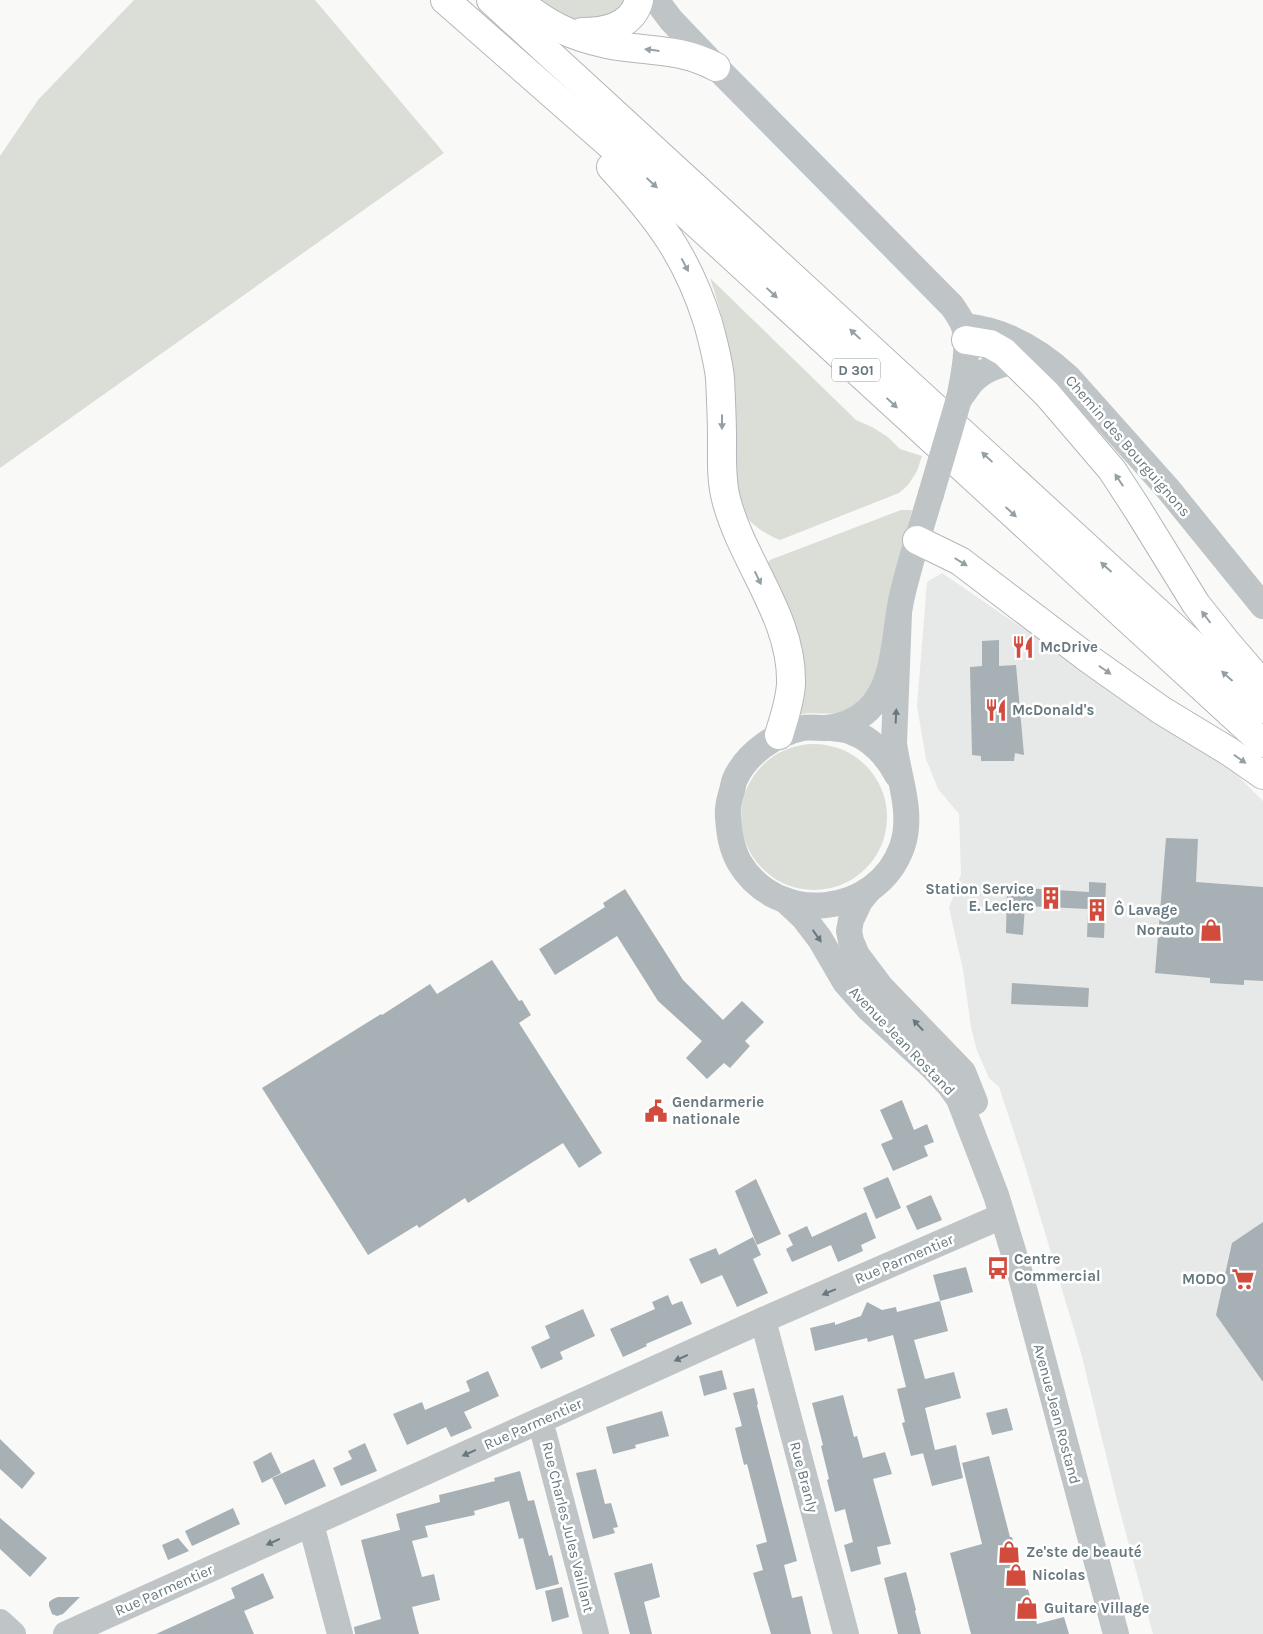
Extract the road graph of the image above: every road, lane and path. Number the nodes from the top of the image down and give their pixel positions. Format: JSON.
{"nodes":[{"id":1,"x":444,"y":0,"type":"edge"},
{"id":2,"x":491,"y":0,"type":"edge"},
{"id":3,"x":517,"y":0,"type":"edge"},
{"id":4,"x":640,"y":0,"type":"edge"},
{"id":5,"x":656,"y":0,"type":"edge"},
{"id":6,"x":556,"y":27,"type":"junction"},
{"id":7,"x":716,"y":67,"type":"junction"},
{"id":8,"x":965,"y":333,"type":"junction"},
{"id":9,"x":1050,"y":360,"type":"junction"},
{"id":10,"x":1014,"y":362,"type":"junction"},
{"id":11,"x":959,"y":399,"type":"junction"},
{"id":12,"x":1168,"y":489,"type":"junction"},
{"id":13,"x":1138,"y":510,"type":"junction"},
{"id":14,"x":917,"y":540,"type":"junction"},
{"id":15,"x":1263,"y":606,"type":"edge"},
{"id":16,"x":898,"y":612,"type":"junction"},
{"id":17,"x":1263,"y":699,"type":"edge"},
{"id":18,"x":1263,"y":708,"type":"edge"},
{"id":19,"x":829,"y":728,"type":"junction"},
{"id":20,"x":779,"y":735,"type":"junction"},
{"id":21,"x":1263,"y":743,"type":"edge"},
{"id":22,"x":1263,"y":775,"type":"edge"},
{"id":23,"x":902,"y":782,"type":"junction"},
{"id":24,"x":868,"y":890,"type":"junction"},
{"id":25,"x":785,"y":900,"type":"junction"},
{"id":26,"x":999,"y":1206,"type":"junction"},
{"id":27,"x":763,"y":1320,"type":"junction"},
{"id":28,"x":539,"y":1421,"type":"junction"},
{"id":29,"x":311,"y":1524,"type":"junction"},
{"id":30,"x":0,"y":1622,"type":"edge"},
{"id":31,"x":13,"y":1634,"type":"edge"},
{"id":32,"x":66,"y":1634,"type":"edge"},
{"id":33,"x":340,"y":1634,"type":"edge"},
{"id":34,"x":596,"y":1634,"type":"edge"},
{"id":35,"x":846,"y":1634,"type":"edge"},
{"id":36,"x":1116,"y":1634,"type":"edge"}],
"edges":[{"from":1,"to":20,"type":"highway","one_way":true},
{"from":1,"to":21,"type":"highway","number":"D 301","one_way":true},
{"from":18,"to":2,"type":"highway","number":"D 301","one_way":true},
{"from":3,"to":6,"type":"highway"},
{"from":4,"to":6,"type":"highway"},
{"from":5,"to":7,"type":"street"},
{"from":7,"to":6,"type":"highway","one_way":true},
{"from":7,"to":8,"type":"street"},
{"from":8,"to":9,"type":"street","name":"Chemin des Bourguignons"},
{"from":8,"to":10,"type":"highway"},
{"from":8,"to":11,"type":"street"},
{"from":9,"to":10,"type":"street"},
{"from":9,"to":12,"type":"street","name":"Chemin des Bourguignons"},
{"from":10,"to":11,"type":"street"},
{"from":13,"to":10,"type":"highway","one_way":true},
{"from":11,"to":14,"type":"street","bridge":true},
{"from":12,"to":13,"type":"street"},
{"from":12,"to":15,"type":"street","name":"Chemin des Bourguignons"},
{"from":17,"to":13,"type":"highway","one_way":true},
{"from":14,"to":16,"type":"street"},
{"from":14,"to":22,"type":"highway","one_way":true},
{"from":16,"to":19,"type":"street"},
{"from":23,"to":16,"type":"street","one_way":true},
{"from":19,"to":20,"type":"street"},
{"from":19,"to":23,"type":"street"},
{"from":20,"to":25,"type":"street"},
{"from":23,"to":24,"type":"street"},
{"from":24,"to":25,"type":"street"},
{"from":26,"to":24,"type":"street","name":"Avenue Jean Rostand","one_way":true},
{"from":25,"to":26,"type":"street","name":"Avenue Jean Rostand","one_way":true},
{"from":26,"to":27,"type":"street","name":"Rue Parmentier","one_way":true},
{"from":26,"to":36,"type":"street","name":"Avenue Jean Rostand"},
{"from":27,"to":28,"type":"street","name":"Rue Parmentier","one_way":true},
{"from":27,"to":35,"type":"street","name":"Rue Branly"},
{"from":28,"to":29,"type":"street","name":"Rue Parmentier","one_way":true},
{"from":28,"to":34,"type":"street","name":"Rue Charles Jules Vaillant"},
{"from":29,"to":32,"type":"street","name":"Rue Parmentier","one_way":true},
{"from":29,"to":33,"type":"street"},
{"from":30,"to":31,"type":"street"}]}
